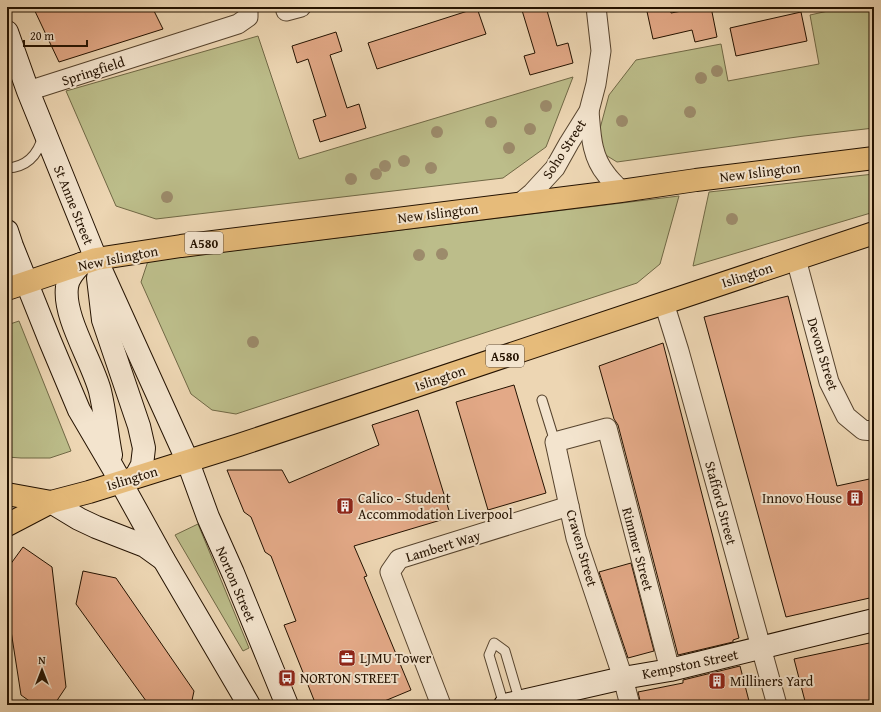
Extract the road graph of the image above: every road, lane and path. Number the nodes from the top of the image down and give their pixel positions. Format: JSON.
{"nodes":[{"id":1,"x":596,"y":7,"type":"edge"},
{"id":2,"x":248,"y":12,"type":"edge"},
{"id":3,"x":7,"y":32,"type":"edge"},
{"id":4,"x":28,"y":91,"type":"junction"},
{"id":5,"x":589,"y":111,"type":"junction"},
{"id":6,"x":45,"y":131,"type":"junction"},
{"id":7,"x":874,"y":158,"type":"edge"},
{"id":8,"x":7,"y":168,"type":"edge"},
{"id":9,"x":621,"y":191,"type":"junction"},
{"id":10,"x":520,"y":202,"type":"junction"},
{"id":11,"x":7,"y":231,"type":"edge"},
{"id":12,"x":874,"y":234,"type":"edge"},
{"id":13,"x":796,"y":259,"type":"junction"},
{"id":14,"x":88,"y":261,"type":"junction"},
{"id":15,"x":17,"y":285,"type":"edge"},
{"id":16,"x":664,"y":303,"type":"junction"},
{"id":17,"x":542,"y":400,"type":"dead end"},
{"id":18,"x":874,"y":431,"type":"edge"},
{"id":19,"x":555,"y":442,"type":"junction"},
{"id":20,"x":188,"y":462,"type":"junction"},
{"id":21,"x":123,"y":475,"type":"junction"},
{"id":22,"x":7,"y":494,"type":"edge"},
{"id":23,"x":51,"y":502,"type":"junction"},
{"id":24,"x":569,"y":506,"type":"junction"},
{"id":25,"x":7,"y":525,"type":"edge"},
{"id":26,"x":164,"y":560,"type":"junction"},
{"id":27,"x":874,"y":620,"type":"edge"},
{"id":28,"x":761,"y":648,"type":"junction"},
{"id":29,"x":670,"y":670,"type":"junction"},
{"id":30,"x":622,"y":678,"type":"junction"},
{"id":31,"x":515,"y":704,"type":"edge"},
{"id":32,"x":249,"y":705,"type":"edge"},
{"id":33,"x":287,"y":705,"type":"edge"},
{"id":34,"x":441,"y":705,"type":"edge"},
{"id":35,"x":630,"y":705,"type":"edge"},
{"id":36,"x":776,"y":705,"type":"edge"}],
"edges":[{"from":1,"to":5,"type":"street","name":"Soho Street"},
{"from":2,"to":4,"type":"street","name":"Springfield"},
{"from":3,"to":4,"type":"main road","name":"St Anne Street"},
{"from":4,"to":6,"type":"main road","name":"St Anne Street"},
{"from":5,"to":9,"type":"street","name":"Soho Street"},
{"from":5,"to":10,"type":"street","name":"Soho Street"},
{"from":6,"to":8,"type":"lane"},
{"from":6,"to":14,"type":"main road","name":"St Anne Street"},
{"from":7,"to":9,"type":"main road","name":"New Islington","number":"A580"},
{"from":9,"to":10,"type":"main road","name":"New Islington","number":"A580"},
{"from":10,"to":14,"type":"main road","name":"New Islington","number":"A580"},
{"from":11,"to":15,"type":"main road"},
{"from":12,"to":13,"type":"main road","name":"Islington","number":"A580"},
{"from":13,"to":16,"type":"main road","name":"Islington","number":"A580"},
{"from":13,"to":18,"type":"street","name":"Devon Street"},
{"from":14,"to":15,"type":"main road","name":"New Islington","number":"A580"},
{"from":14,"to":20,"type":"main road","name":"St Anne Street"},
{"from":14,"to":21,"type":"main road"},
{"from":14,"to":21,"type":"main road"},
{"from":15,"to":21,"type":"main road"},
{"from":16,"to":20,"type":"main road","name":"Islington","number":"A580"},
{"from":16,"to":28,"type":"street","name":"Stafford Street"},
{"from":17,"to":19,"type":"lane"},
{"from":19,"to":24,"type":"street","name":"Craven Street"},
{"from":19,"to":29,"type":"street","name":"Rimmer Street"},
{"from":20,"to":21,"type":"main road","name":"Islington","number":"A580"},
{"from":20,"to":33,"type":"main road","name":"Norton Street"},
{"from":21,"to":23,"type":"main road","name":"Islington","number":"A580"},
{"from":21,"to":26,"type":"main road"},
{"from":22,"to":23,"type":"main road"},
{"from":23,"to":25,"type":"main road","name":"Islington"},
{"from":23,"to":26,"type":"main road"},
{"from":24,"to":30,"type":"street","name":"Craven Street"},
{"from":24,"to":34,"type":"street","name":"Lambert Way"},
{"from":26,"to":32,"type":"main road"},
{"from":27,"to":28,"type":"main road","name":"Kempston Street"},
{"from":28,"to":29,"type":"main road","name":"Kempston Street"},
{"from":28,"to":36,"type":"street","name":"Stafford Street"},
{"from":29,"to":30,"type":"main road","name":"Kempston Street"},
{"from":30,"to":31,"type":"main road","name":"Kempston Street"},
{"from":30,"to":35,"type":"street","name":"Craven Street"},
{"from":31,"to":31,"type":"lane"}]}
